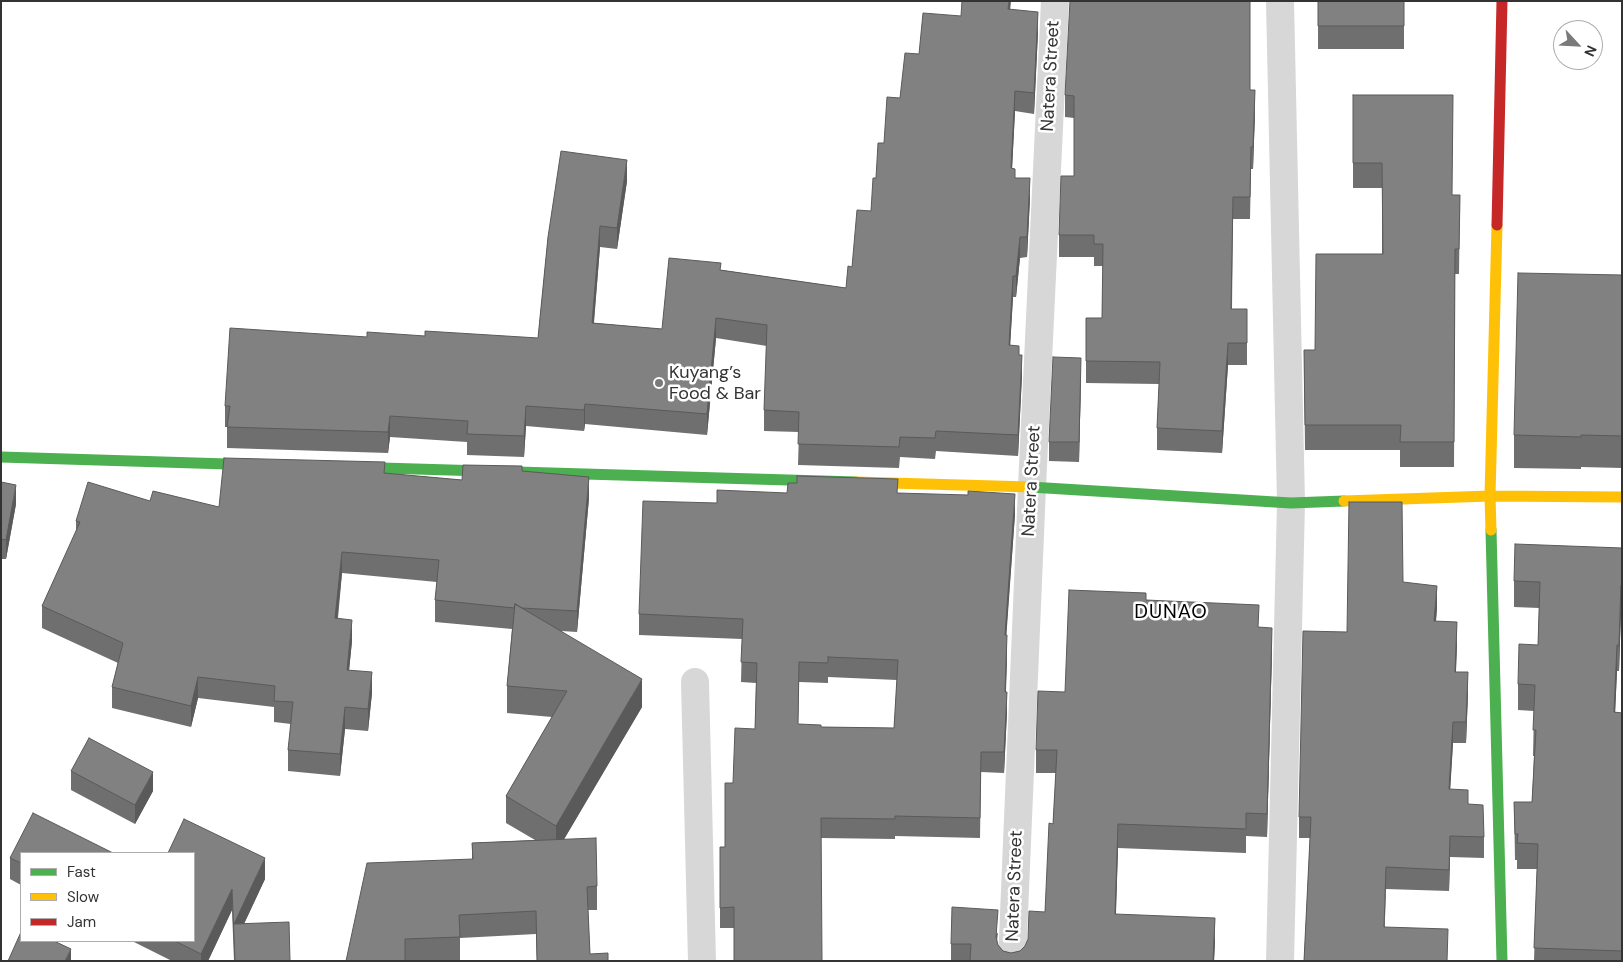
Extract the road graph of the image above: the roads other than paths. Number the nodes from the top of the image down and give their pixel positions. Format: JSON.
{"nodes":[{"id":1,"x":1055,"y":1,"type":"edge"},
{"id":2,"x":1280,"y":1,"type":"edge"},
{"id":3,"x":1502,"y":1,"type":"edge"},
{"id":4,"x":1,"y":457,"type":"edge"},
{"id":5,"x":269,"y":465,"type":"edge"},
{"id":6,"x":338,"y":467,"type":"edge"},
{"id":7,"x":1032,"y":488,"type":"junction"},
{"id":8,"x":1490,"y":496,"type":"junction"},
{"id":9,"x":1622,"y":497,"type":"edge"},
{"id":10,"x":1291,"y":503,"type":"junction"},
{"id":11,"x":695,"y":682,"type":"dead end"},
{"id":12,"x":702,"y":961,"type":"edge"},
{"id":13,"x":1012,"y":961,"type":"edge"},
{"id":14,"x":1280,"y":961,"type":"edge"},
{"id":15,"x":1502,"y":961,"type":"edge"}],
"edges":[{"from":1,"to":7,"type":"street","name":"Natera Street"},
{"from":2,"to":10,"type":"street"},
{"from":3,"to":8,"type":"street"},
{"from":4,"to":5,"type":"street"},
{"from":6,"to":7,"type":"street"},
{"from":7,"to":10,"type":"street"},
{"from":7,"to":13,"type":"street","name":"Natera Street"},
{"from":8,"to":9,"type":"street"},
{"from":8,"to":10,"type":"street"},
{"from":8,"to":15,"type":"street"},
{"from":10,"to":14,"type":"street"},
{"from":11,"to":12,"type":"street"}]}
